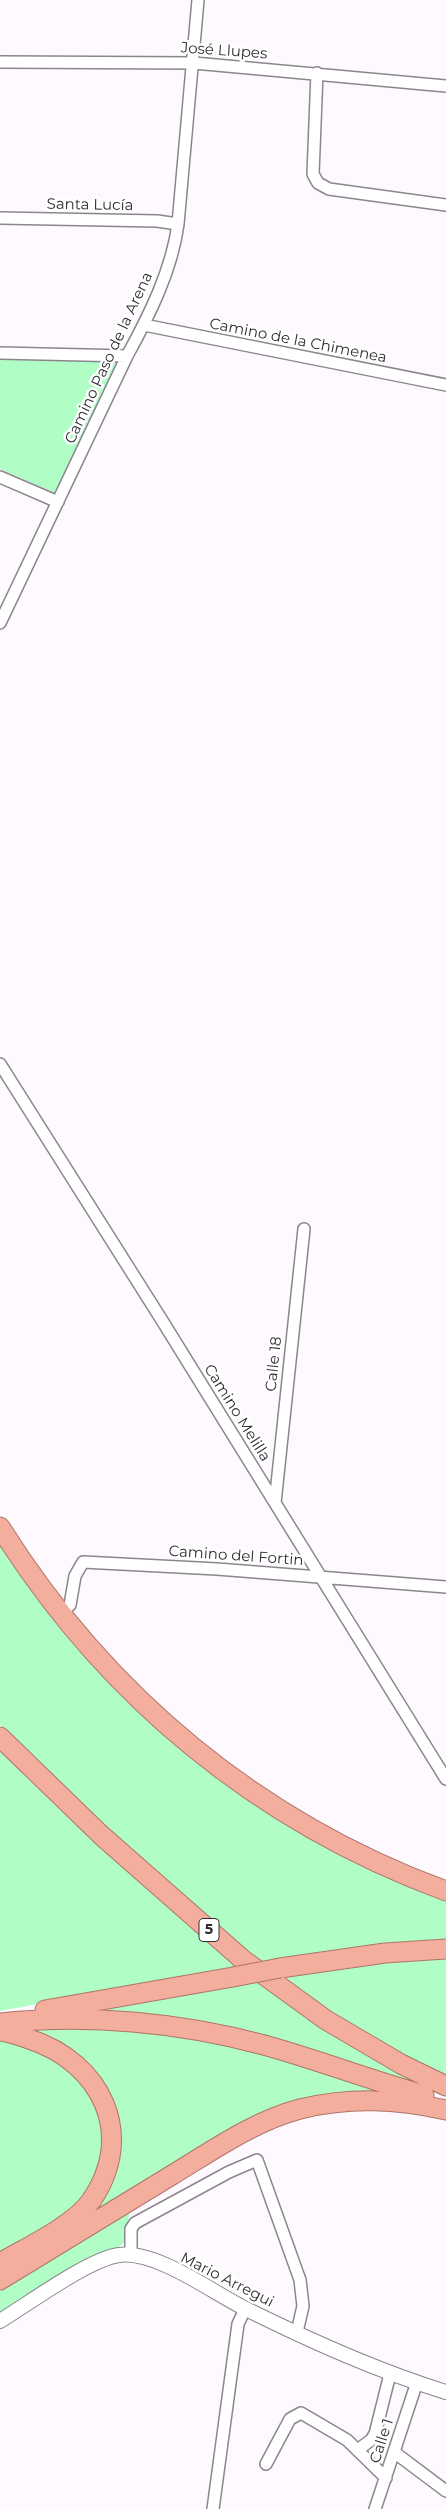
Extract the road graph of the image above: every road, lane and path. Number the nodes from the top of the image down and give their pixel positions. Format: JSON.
{"nodes":[{"id":1,"x":198,"y":0,"type":"edge"},
{"id":2,"x":0,"y":62,"type":"edge"},
{"id":3,"x":194,"y":63,"type":"junction"},
{"id":4,"x":317,"y":73,"type":"junction"},
{"id":5,"x":446,"y":86,"type":"edge"},
{"id":6,"x":446,"y":204,"type":"edge"},
{"id":7,"x":0,"y":218,"type":"edge"},
{"id":8,"x":178,"y":224,"type":"junction"},
{"id":9,"x":144,"y":325,"type":"junction"},
{"id":10,"x":0,"y":353,"type":"edge"},
{"id":11,"x":127,"y":356,"type":"junction"},
{"id":12,"x":446,"y":385,"type":"edge"},
{"id":13,"x":0,"y":477,"type":"edge"},
{"id":14,"x":58,"y":502,"type":"junction"},
{"id":15,"x":0,"y":623,"type":"edge"},
{"id":16,"x":0,"y":1064,"type":"edge"},
{"id":17,"x":304,"y":1229,"type":"dead end"},
{"id":18,"x":275,"y":1502,"type":"junction"},
{"id":19,"x":0,"y":1527,"type":"edge"},
{"id":20,"x":321,"y":1577,"type":"junction"},
{"id":21,"x":446,"y":1587,"type":"edge"},
{"id":22,"x":60,"y":1613,"type":"junction"},
{"id":23,"x":0,"y":1737,"type":"edge"},
{"id":24,"x":446,"y":1779,"type":"edge"},
{"id":25,"x":446,"y":1891,"type":"edge"},
{"id":26,"x":446,"y":1949,"type":"edge"},
{"id":27,"x":0,"y":2018,"type":"edge"},
{"id":28,"x":0,"y":2023,"type":"edge"},
{"id":29,"x":0,"y":2031,"type":"edge"},
{"id":30,"x":446,"y":2086,"type":"edge"},
{"id":31,"x":446,"y":2102,"type":"edge"},
{"id":32,"x":446,"y":2110,"type":"edge"},
{"id":33,"x":131,"y":2254,"type":"junction"},
{"id":34,"x":0,"y":2263,"type":"edge"},
{"id":35,"x":0,"y":2280,"type":"edge"},
{"id":36,"x":245,"y":2309,"type":"junction"},
{"id":37,"x":0,"y":2321,"type":"edge"},
{"id":38,"x":297,"y":2332,"type":"junction"},
{"id":39,"x":390,"y":2374,"type":"junction"},
{"id":40,"x":417,"y":2382,"type":"junction"},
{"id":41,"x":446,"y":2392,"type":"edge"},
{"id":42,"x":359,"y":2449,"type":"junction"},
{"id":43,"x":394,"y":2452,"type":"junction"},
{"id":44,"x":266,"y":2464,"type":"dead end"},
{"id":45,"x":386,"y":2478,"type":"junction"},
{"id":46,"x":446,"y":2491,"type":"edge"},
{"id":47,"x":213,"y":2509,"type":"edge"},
{"id":48,"x":375,"y":2509,"type":"edge"}],
"edges":[{"from":1,"to":3,"type":"street","name":"Camino Paso de la Arena"},
{"from":2,"to":3,"type":"street","name":"José Llupes"},
{"from":3,"to":4,"type":"street","name":"José Llupes"},
{"from":3,"to":8,"type":"street","name":"Camino Paso de la Arena"},
{"from":4,"to":5,"type":"street","name":"José Llupes"},
{"from":4,"to":6,"type":"street"},
{"from":7,"to":8,"type":"street","name":"Santa Lucía"},
{"from":8,"to":9,"type":"street","name":"Camino Paso de la Arena"},
{"from":9,"to":11,"type":"street","name":"Camino Paso de la Arena"},
{"from":9,"to":12,"type":"street","name":"Camino de la Chimenea"},
{"from":10,"to":11,"type":"street"},
{"from":11,"to":14,"type":"street","name":"Camino Paso de la Arena"},
{"from":13,"to":14,"type":"street"},
{"from":14,"to":15,"type":"street","name":"Camino Paso de la Arena"},
{"from":16,"to":18,"type":"street","name":"Camino Melilla"},
{"from":17,"to":18,"type":"street","name":"Calle 18"},
{"from":18,"to":20,"type":"street","name":"Camino Melilla"},
{"from":19,"to":22,"type":"highway"},
{"from":20,"to":21,"type":"street","name":"Camino del Fortin"},
{"from":20,"to":22,"type":"street","name":"Camino del Fortin"},
{"from":20,"to":24,"type":"street","name":"Camino Melilla"},
{"from":22,"to":25,"type":"highway"},
{"from":23,"to":30,"type":"highway","number":"5"},
{"from":26,"to":27,"type":"highway","bridge":true},
{"from":28,"to":31,"type":"highway"},
{"from":29,"to":34,"type":"highway"},
{"from":32,"to":35,"type":"highway"},
{"from":33,"to":36,"type":"street","name":"Mario Arregui"},
{"from":33,"to":37,"type":"street","name":"Mario Arregui"},
{"from":33,"to":38,"type":"street"},
{"from":36,"to":38,"type":"street","name":"Mario Arregui"},
{"from":36,"to":47,"type":"street"},
{"from":38,"to":39,"type":"street","name":"Mario Arregui"},
{"from":39,"to":40,"type":"street","name":"Mario Arregui"},
{"from":39,"to":42,"type":"street"},
{"from":40,"to":41,"type":"street","name":"Mario Arregui"},
{"from":40,"to":43,"type":"street","name":"Calle 1"},
{"from":42,"to":44,"type":"street"},
{"from":42,"to":45,"type":"street"},
{"from":43,"to":45,"type":"street","name":"Calle 1"},
{"from":43,"to":46,"type":"street"},
{"from":45,"to":48,"type":"street","name":"Calle 1"}]}
